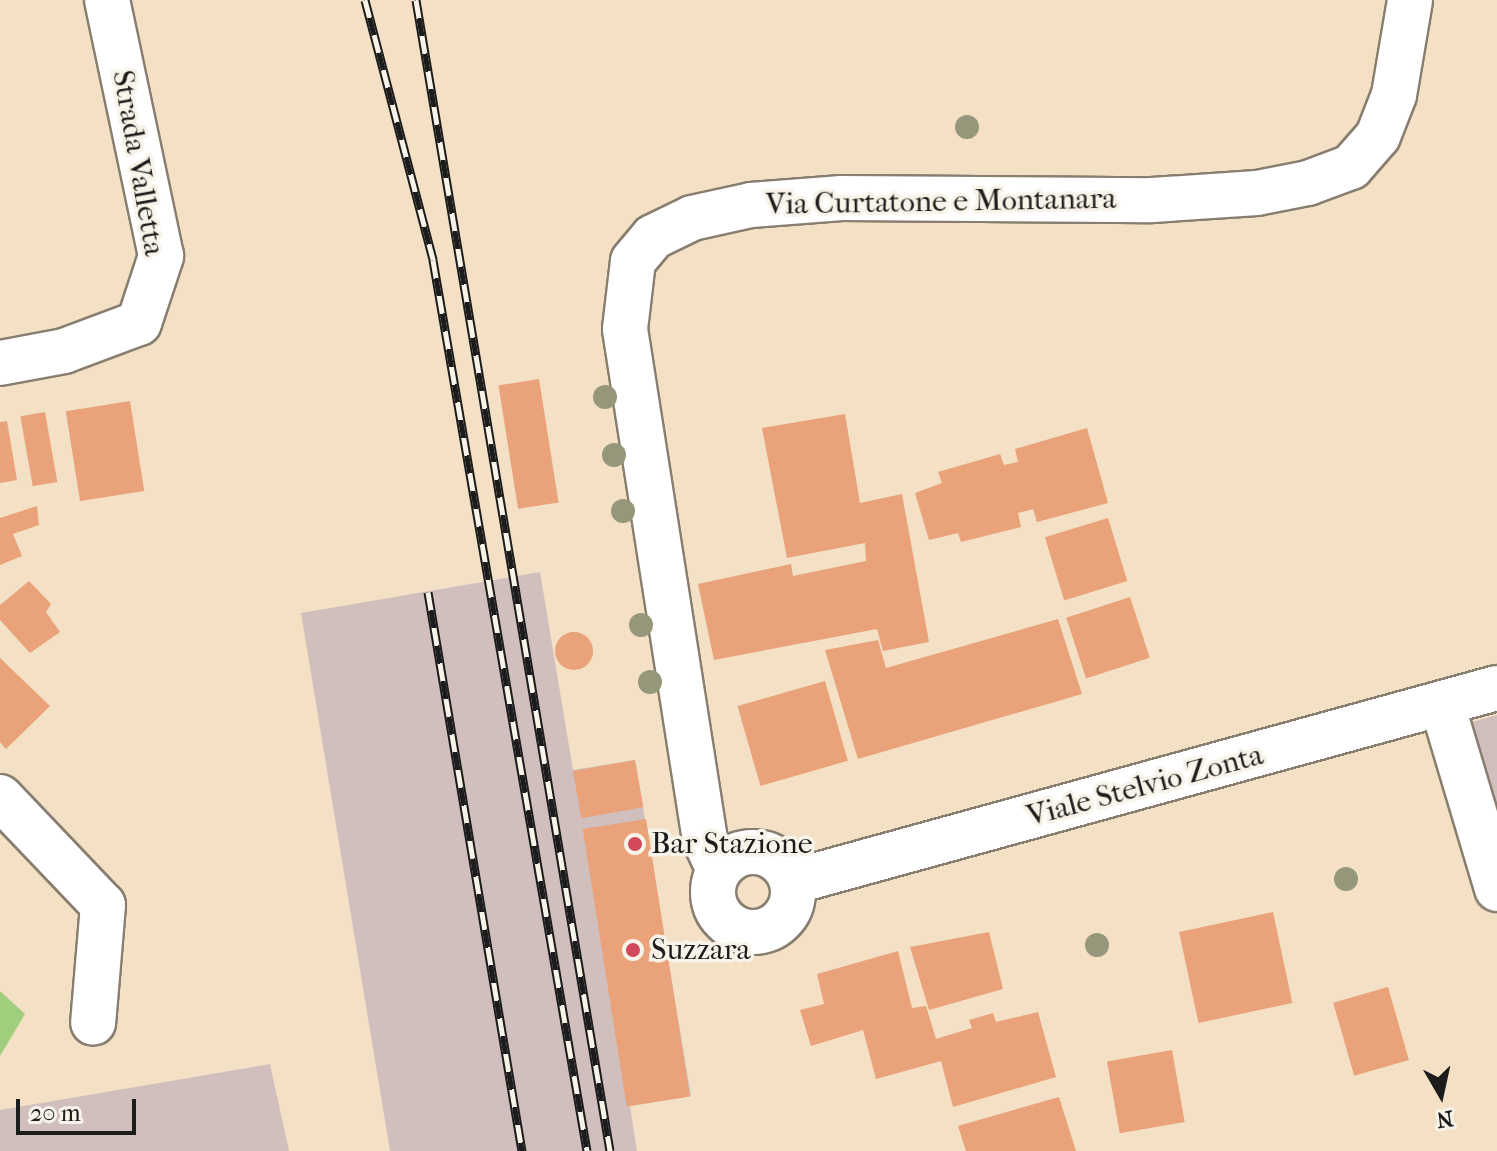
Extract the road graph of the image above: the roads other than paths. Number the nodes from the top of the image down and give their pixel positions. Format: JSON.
{"nodes":[{"id":1,"x":107,"y":0,"type":"edge"},
{"id":2,"x":1410,"y":0,"type":"edge"},
{"id":3,"x":0,"y":363,"type":"edge"},
{"id":4,"x":1497,"y":688,"type":"edge"},
{"id":5,"x":1442,"y":704,"type":"junction"},
{"id":6,"x":0,"y":797,"type":"edge"},
{"id":7,"x":719,"y":870,"type":"junction"},
{"id":8,"x":792,"y":882,"type":"junction"},
{"id":9,"x":1497,"y":889,"type":"edge"},
{"id":10,"x":93,"y":1023,"type":"dead end"}],
"edges":[{"from":1,"to":3,"type":"street","name":"Strada Valletta"},
{"from":2,"to":7,"type":"street","name":"Via Curtatone e Montanara"},
{"from":4,"to":5,"type":"street","name":"Viale Stelvio Zonta"},
{"from":5,"to":8,"type":"street","name":"Viale Stelvio Zonta"},
{"from":5,"to":9,"type":"street"},
{"from":6,"to":10,"type":"street"},
{"from":7,"to":8,"type":"street"},
{"from":7,"to":8,"type":"street"}]}
